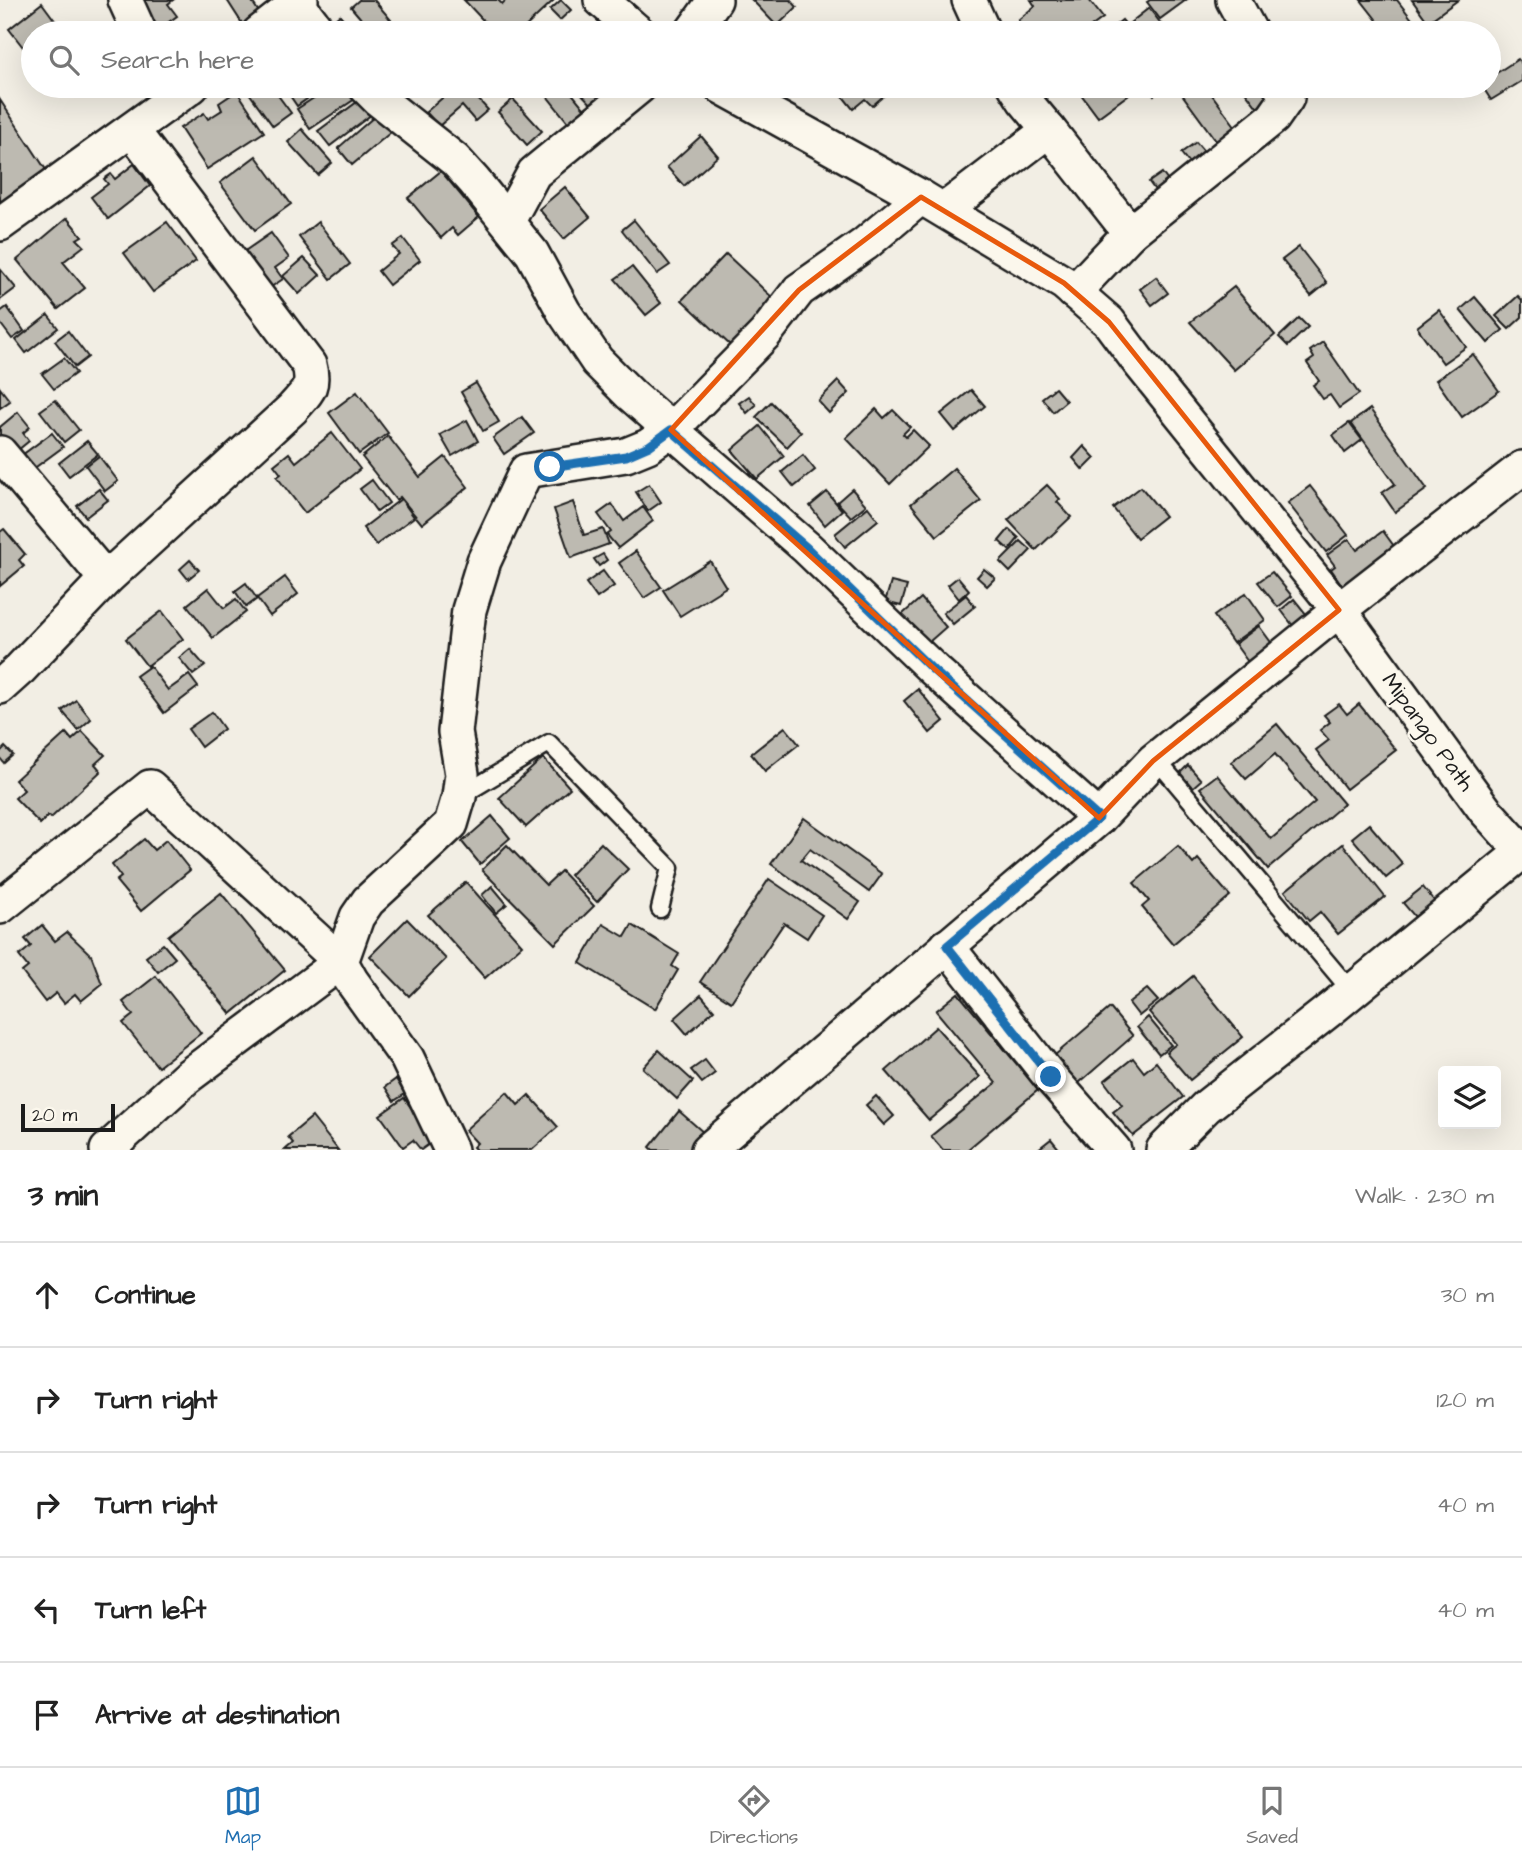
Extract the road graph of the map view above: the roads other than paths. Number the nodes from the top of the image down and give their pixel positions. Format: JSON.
{"nodes":[{"id":1,"x":125,"y":0,"type":"edge"},
{"id":2,"x":601,"y":0,"type":"edge"},
{"id":3,"x":715,"y":0,"type":"edge"},
{"id":4,"x":969,"y":0,"type":"edge"},
{"id":5,"x":299,"y":2,"type":"edge"},
{"id":6,"x":135,"y":21,"type":"edge"},
{"id":7,"x":274,"y":21,"type":"edge"},
{"id":8,"x":312,"y":21,"type":"edge"},
{"id":9,"x":625,"y":21,"type":"edge"},
{"id":10,"x":700,"y":21,"type":"edge"},
{"id":11,"x":979,"y":21,"type":"edge"},
{"id":12,"x":376,"y":98,"type":"edge"},
{"id":13,"x":625,"y":98,"type":"edge"},
{"id":14,"x":742,"y":98,"type":"edge"},
{"id":15,"x":1024,"y":98,"type":"edge"},
{"id":16,"x":1287,"y":98,"type":"edge"},
{"id":17,"x":156,"y":99,"type":"edge"},
{"id":18,"x":132,"y":130,"type":"junction"},
{"id":19,"x":1049,"y":130,"type":"junction"},
{"id":20,"x":933,"y":203,"type":"junction"},
{"id":21,"x":508,"y":221,"type":"junction"},
{"id":22,"x":0,"y":224,"type":"edge"},
{"id":23,"x":1129,"y":233,"type":"junction"},
{"id":24,"x":1074,"y":292,"type":"junction"},
{"id":25,"x":671,"y":430,"type":"junction"},
{"id":26,"x":0,"y":453,"type":"edge"},
{"id":27,"x":1522,"y":468,"type":"edge"},
{"id":28,"x":106,"y":579,"type":"junction"},
{"id":29,"x":1339,"y":610,"type":"junction"},
{"id":30,"x":0,"y":687,"type":"edge"},
{"id":31,"x":1156,"y":759,"type":"junction"},
{"id":32,"x":459,"y":797,"type":"junction"},
{"id":33,"x":1099,"y":818,"type":"junction"},
{"id":34,"x":1522,"y":851,"type":"edge"},
{"id":35,"x":0,"y":907,"type":"edge"},
{"id":36,"x":660,"y":909,"type":"dead end"},
{"id":37,"x":947,"y":946,"type":"junction"},
{"id":38,"x":341,"y":962,"type":"junction"},
{"id":39,"x":1352,"y":992,"type":"junction"},
{"id":40,"x":107,"y":1150,"type":"edge"},
{"id":41,"x":451,"y":1150,"type":"edge"},
{"id":42,"x":708,"y":1150,"type":"edge"},
{"id":43,"x":1114,"y":1150,"type":"edge"},
{"id":44,"x":1163,"y":1150,"type":"edge"}],
"edges":[{"from":1,"to":6,"type":"street"},
{"from":2,"to":9,"type":"street"},
{"from":3,"to":10,"type":"street"},
{"from":4,"to":11,"type":"street"},
{"from":5,"to":7,"type":"street"},
{"from":5,"to":8,"type":"street"},
{"from":12,"to":21,"type":"street"},
{"from":13,"to":21,"type":"street"},
{"from":14,"to":20,"type":"street","name":"Mipango Path"},
{"from":15,"to":19,"type":"street"},
{"from":16,"to":23,"type":"street"},
{"from":17,"to":18,"type":"street"},
{"from":18,"to":22,"type":"street"},
{"from":18,"to":28,"type":"street"},
{"from":19,"to":20,"type":"street"},
{"from":19,"to":23,"type":"street"},
{"from":20,"to":24,"type":"street","name":"Mipango Path"},
{"from":20,"to":25,"type":"street"},
{"from":21,"to":25,"type":"street"},
{"from":23,"to":24,"type":"street"},
{"from":24,"to":29,"type":"street","name":"Mipango Path"},
{"from":25,"to":32,"type":"street"},
{"from":25,"to":33,"type":"street"},
{"from":26,"to":28,"type":"street"},
{"from":27,"to":29,"type":"street"},
{"from":28,"to":30,"type":"street"},
{"from":29,"to":31,"type":"street"},
{"from":29,"to":34,"type":"street","name":"Mipango Path"},
{"from":31,"to":33,"type":"street"},
{"from":31,"to":39,"type":"lane"},
{"from":32,"to":36,"type":"lane"},
{"from":32,"to":38,"type":"street"},
{"from":33,"to":37,"type":"street"},
{"from":34,"to":39,"type":"street"},
{"from":35,"to":38,"type":"street"},
{"from":37,"to":42,"type":"street"},
{"from":37,"to":43,"type":"street"},
{"from":38,"to":40,"type":"street"},
{"from":38,"to":41,"type":"street"},
{"from":39,"to":44,"type":"street"}]}
